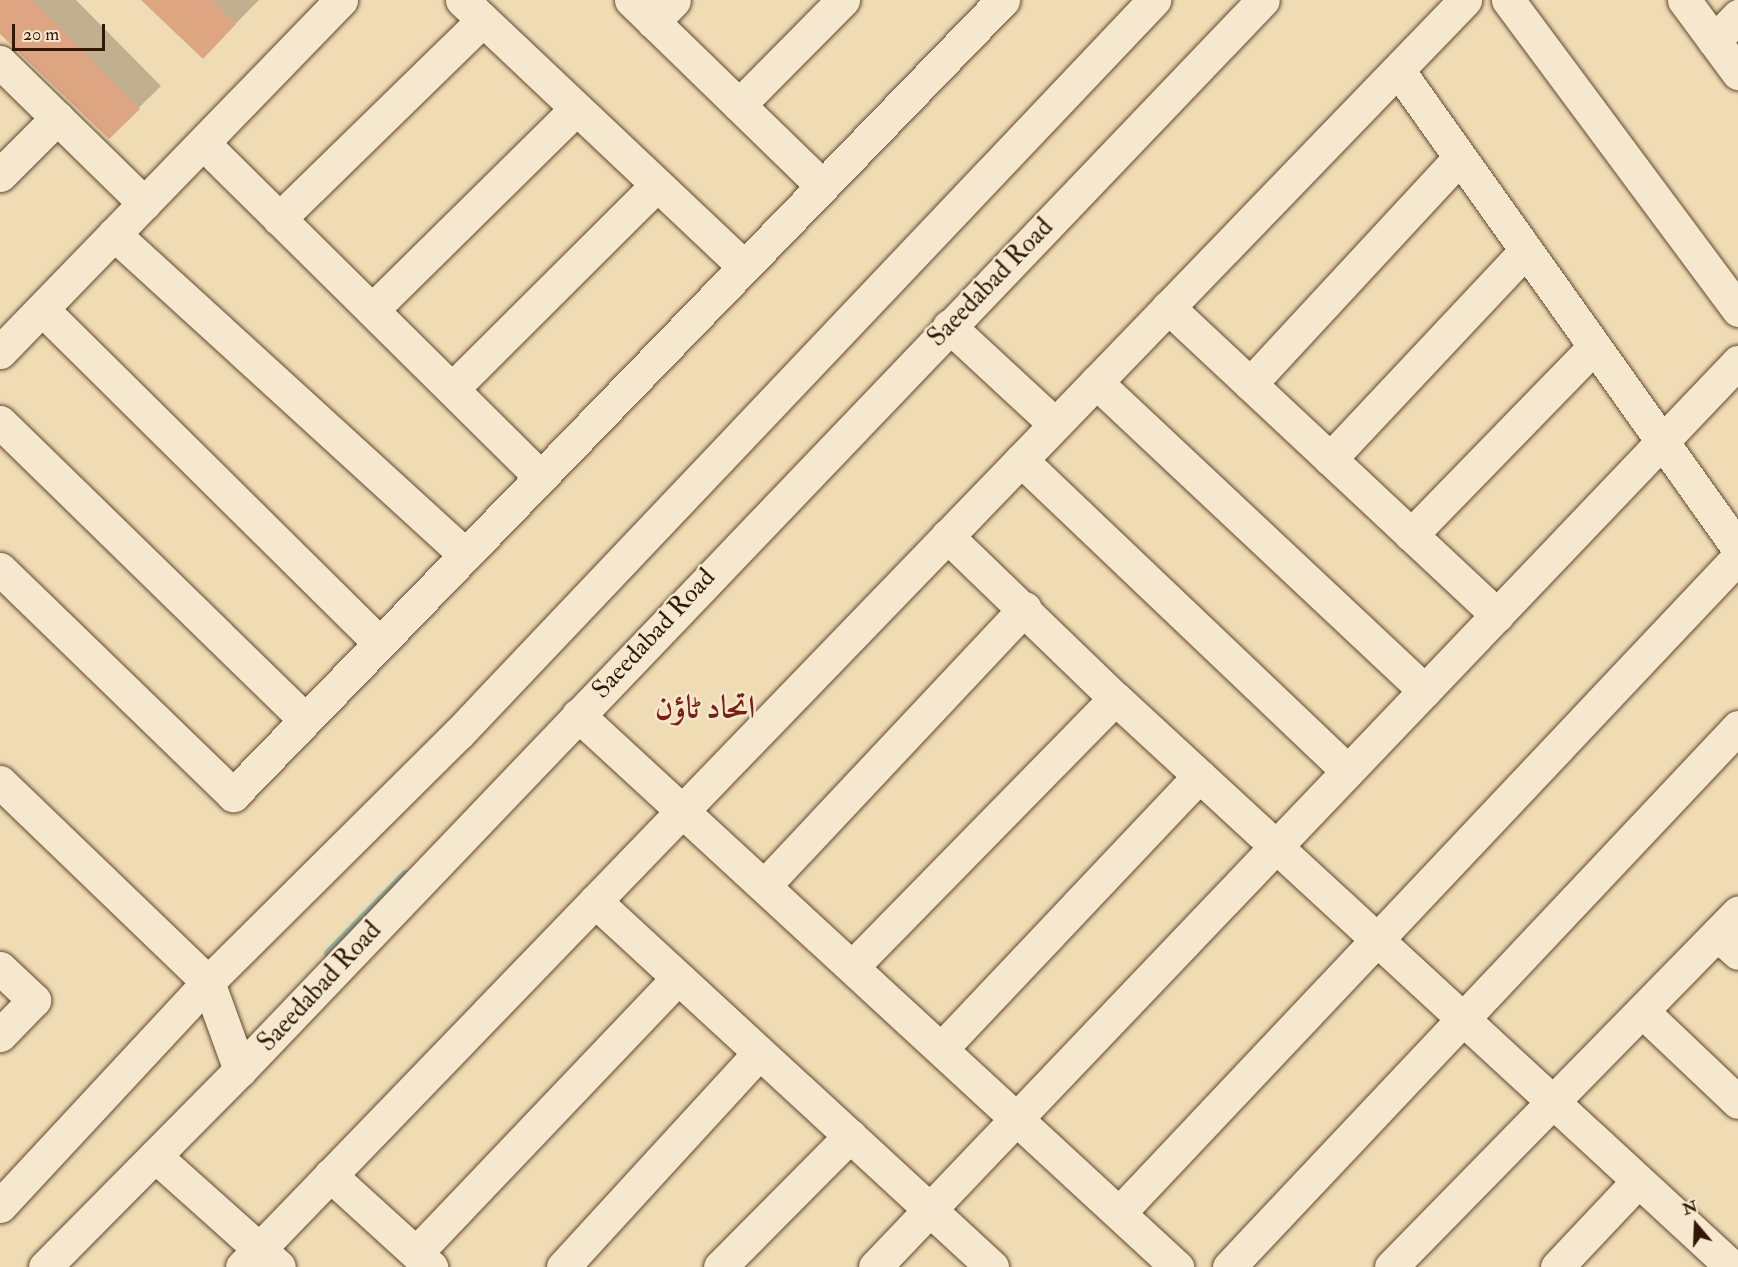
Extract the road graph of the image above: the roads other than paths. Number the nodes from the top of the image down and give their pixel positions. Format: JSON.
{"nodes":[{"id":1,"x":341,"y":0,"type":"edge"},
{"id":2,"x":843,"y":0,"type":"edge"},
{"id":3,"x":1003,"y":0,"type":"edge"},
{"id":4,"x":1154,"y":0,"type":"edge"},
{"id":5,"x":1263,"y":0,"type":"edge"},
{"id":6,"x":1465,"y":0,"type":"edge"},
{"id":7,"x":1508,"y":0,"type":"edge"},
{"id":8,"x":1684,"y":0,"type":"edge"},
{"id":9,"x":653,"y":7,"type":"edge"},
{"id":10,"x":472,"y":10,"type":"edge"},
{"id":11,"x":1738,"y":16,"type":"edge"},
{"id":12,"x":1714,"y":41,"type":"junction"},
{"id":13,"x":0,"y":62,"type":"edge"},
{"id":14,"x":1398,"y":70,"type":"junction"},
{"id":15,"x":1738,"y":74,"type":"edge"},
{"id":16,"x":739,"y":105,"type":"junction"},
{"id":17,"x":576,"y":109,"type":"junction"},
{"id":18,"x":57,"y":118,"type":"junction"},
{"id":19,"x":203,"y":143,"type":"junction"},
{"id":20,"x":1458,"y":159,"type":"junction"},
{"id":21,"x":0,"y":175,"type":"edge"},
{"id":22,"x":657,"y":185,"type":"junction"},
{"id":23,"x":822,"y":186,"type":"junction"},
{"id":24,"x":144,"y":203,"type":"junction"},
{"id":25,"x":279,"y":219,"type":"junction"},
{"id":26,"x":114,"y":234,"type":"junction"},
{"id":27,"x":1525,"y":251,"type":"junction"},
{"id":28,"x":744,"y":267,"type":"junction"},
{"id":29,"x":1168,"y":307,"type":"junction"},
{"id":30,"x":42,"y":309,"type":"junction"},
{"id":31,"x":372,"y":310,"type":"junction"},
{"id":32,"x":1738,"y":310,"type":"edge"},
{"id":33,"x":949,"y":326,"type":"junction"},
{"id":34,"x":1594,"y":347,"type":"junction"},
{"id":35,"x":0,"y":352,"type":"edge"},
{"id":36,"x":1738,"y":362,"type":"edge"},
{"id":37,"x":1096,"y":382,"type":"junction"},
{"id":38,"x":1250,"y":384,"type":"junction"},
{"id":39,"x":452,"y":389,"type":"junction"},
{"id":40,"x":0,"y":422,"type":"edge"},
{"id":41,"x":1055,"y":424,"type":"junction"},
{"id":42,"x":1662,"y":442,"type":"junction"},
{"id":43,"x":1330,"y":459,"type":"junction"},
{"id":44,"x":1021,"y":460,"type":"junction"},
{"id":45,"x":541,"y":477,"type":"junction"},
{"id":46,"x":947,"y":536,"type":"junction"},
{"id":47,"x":1411,"y":536,"type":"junction"},
{"id":48,"x":1738,"y":548,"type":"edge"},
{"id":49,"x":465,"y":555,"type":"junction"},
{"id":50,"x":1738,"y":557,"type":"edge"},
{"id":51,"x":0,"y":569,"type":"edge"},
{"id":52,"x":1026,"y":608,"type":"junction"},
{"id":53,"x":1497,"y":615,"type":"junction"},
{"id":54,"x":380,"y":643,"type":"junction"},
{"id":55,"x":1425,"y":691,"type":"junction"},
{"id":56,"x":1115,"y":698,"type":"junction"},
{"id":57,"x":578,"y":715,"type":"junction"},
{"id":58,"x":305,"y":720,"type":"junction"},
{"id":59,"x":1738,"y":727,"type":"edge"},
{"id":60,"x":1348,"y":771,"type":"junction"},
{"id":61,"x":1199,"y":776,"type":"junction"},
{"id":62,"x":0,"y":782,"type":"edge"},
{"id":63,"x":682,"y":811,"type":"junction"},
{"id":64,"x":1276,"y":847,"type":"junction"},
{"id":65,"x":764,"y":886,"type":"junction"},
{"id":66,"x":595,"y":901,"type":"junction"},
{"id":67,"x":1731,"y":933,"type":"edge"},
{"id":68,"x":1377,"y":939,"type":"junction"},
{"id":69,"x":0,"y":968,"type":"edge"},
{"id":70,"x":852,"y":968,"type":"junction"},
{"id":71,"x":678,"y":978,"type":"junction"},
{"id":72,"x":208,"y":982,"type":"junction"},
{"id":73,"x":1642,"y":1011,"type":"junction"},
{"id":74,"x":1463,"y":1019,"type":"junction"},
{"id":75,"x":0,"y":1035,"type":"edge"},
{"id":76,"x":941,"y":1049,"type":"junction"},
{"id":77,"x":759,"y":1053,"type":"junction"},
{"id":78,"x":240,"y":1070,"type":"junction"},
{"id":79,"x":1553,"y":1102,"type":"junction"},
{"id":80,"x":1738,"y":1102,"type":"edge"},
{"id":81,"x":1017,"y":1119,"type":"junction"},
{"id":82,"x":850,"y":1136,"type":"junction"},
{"id":83,"x":155,"y":1156,"type":"junction"},
{"id":84,"x":330,"y":1175,"type":"junction"},
{"id":85,"x":1638,"y":1181,"type":"junction"},
{"id":86,"x":0,"y":1206,"type":"edge"},
{"id":87,"x":930,"y":1210,"type":"junction"},
{"id":88,"x":1119,"y":1213,"type":"junction"},
{"id":89,"x":424,"y":1260,"type":"edge"},
{"id":90,"x":260,"y":1261,"type":"edge"},
{"id":91,"x":1722,"y":1264,"type":"edge"},
{"id":92,"x":45,"y":1267,"type":"edge"},
{"id":93,"x":563,"y":1267,"type":"edge"},
{"id":94,"x":720,"y":1267,"type":"edge"},
{"id":95,"x":875,"y":1267,"type":"edge"},
{"id":96,"x":992,"y":1267,"type":"edge"},
{"id":97,"x":1177,"y":1267,"type":"edge"},
{"id":98,"x":1229,"y":1267,"type":"edge"},
{"id":99,"x":1391,"y":1267,"type":"edge"},
{"id":100,"x":1557,"y":1267,"type":"edge"}],
"edges":[{"from":1,"to":19,"type":"street"},
{"from":2,"to":16,"type":"street"},
{"from":3,"to":23,"type":"street"},
{"from":4,"to":72,"type":"street"},
{"from":5,"to":33,"type":"street","name":"Saeedabad Road"},
{"from":6,"to":14,"type":"street"},
{"from":7,"to":32,"type":"street"},
{"from":8,"to":12,"type":"street"},
{"from":9,"to":16,"type":"street"},
{"from":10,"to":17,"type":"street"},
{"from":10,"to":25,"type":"street"},
{"from":11,"to":12,"type":"street"},
{"from":12,"to":15,"type":"street"},
{"from":13,"to":18,"type":"street"},
{"from":14,"to":20,"type":"street"},
{"from":14,"to":29,"type":"street"},
{"from":16,"to":23,"type":"street"},
{"from":17,"to":22,"type":"street"},
{"from":17,"to":31,"type":"street"},
{"from":18,"to":21,"type":"street"},
{"from":18,"to":24,"type":"street"},
{"from":19,"to":24,"type":"street"},
{"from":19,"to":25,"type":"street"},
{"from":20,"to":27,"type":"street"},
{"from":20,"to":38,"type":"street"},
{"from":22,"to":28,"type":"street"},
{"from":22,"to":39,"type":"street"},
{"from":23,"to":28,"type":"street"},
{"from":24,"to":26,"type":"street"},
{"from":25,"to":31,"type":"street"},
{"from":26,"to":30,"type":"street"},
{"from":26,"to":49,"type":"street"},
{"from":27,"to":34,"type":"street"},
{"from":27,"to":43,"type":"street"},
{"from":28,"to":45,"type":"street"},
{"from":29,"to":37,"type":"street"},
{"from":29,"to":38,"type":"street"},
{"from":30,"to":35,"type":"street"},
{"from":30,"to":54,"type":"street"},
{"from":31,"to":39,"type":"street"},
{"from":33,"to":41,"type":"street"},
{"from":33,"to":57,"type":"street","name":"Saeedabad Road"},
{"from":34,"to":42,"type":"street"},
{"from":34,"to":47,"type":"street"},
{"from":36,"to":42,"type":"street"},
{"from":37,"to":41,"type":"street"},
{"from":37,"to":55,"type":"street"},
{"from":38,"to":43,"type":"street"},
{"from":39,"to":45,"type":"street"},
{"from":40,"to":58,"type":"street"},
{"from":41,"to":44,"type":"street"},
{"from":42,"to":48,"type":"street"},
{"from":42,"to":53,"type":"street"},
{"from":43,"to":47,"type":"street"},
{"from":44,"to":46,"type":"street"},
{"from":44,"to":60,"type":"street"},
{"from":45,"to":49,"type":"street"},
{"from":46,"to":52,"type":"street"},
{"from":46,"to":63,"type":"street"},
{"from":47,"to":53,"type":"street"},
{"from":49,"to":54,"type":"street"},
{"from":50,"to":68,"type":"street"},
{"from":51,"to":58,"type":"street"},
{"from":52,"to":56,"type":"street"},
{"from":52,"to":65,"type":"street"},
{"from":53,"to":55,"type":"street"},
{"from":54,"to":58,"type":"street"},
{"from":55,"to":60,"type":"street"},
{"from":56,"to":61,"type":"street"},
{"from":56,"to":70,"type":"street"},
{"from":57,"to":63,"type":"street"},
{"from":57,"to":78,"type":"street","name":"Saeedabad Road"},
{"from":59,"to":74,"type":"street"},
{"from":60,"to":64,"type":"street"},
{"from":61,"to":64,"type":"street"},
{"from":61,"to":76,"type":"street"},
{"from":62,"to":72,"type":"street"},
{"from":63,"to":65,"type":"street"},
{"from":63,"to":66,"type":"street"},
{"from":64,"to":68,"type":"street"},
{"from":64,"to":81,"type":"street"},
{"from":65,"to":70,"type":"street"},
{"from":66,"to":71,"type":"street"},
{"from":66,"to":84,"type":"street"},
{"from":67,"to":73,"type":"street"},
{"from":68,"to":74,"type":"street"},
{"from":68,"to":88,"type":"street"},
{"from":69,"to":75,"type":"street"},
{"from":70,"to":76,"type":"street"},
{"from":71,"to":77,"type":"street"},
{"from":71,"to":89,"type":"street"},
{"from":72,"to":78,"type":"street"},
{"from":72,"to":86,"type":"street"},
{"from":73,"to":79,"type":"street"},
{"from":73,"to":80,"type":"street"},
{"from":74,"to":79,"type":"street"},
{"from":74,"to":98,"type":"street"},
{"from":76,"to":81,"type":"street"},
{"from":77,"to":82,"type":"street"},
{"from":77,"to":93,"type":"street"},
{"from":78,"to":83,"type":"street","name":"Saeedabad Road"},
{"from":79,"to":85,"type":"street"},
{"from":79,"to":99,"type":"street"},
{"from":81,"to":87,"type":"street"},
{"from":81,"to":88,"type":"street"},
{"from":82,"to":87,"type":"street"},
{"from":82,"to":94,"type":"street"},
{"from":83,"to":90,"type":"street"},
{"from":83,"to":92,"type":"street","name":"Saeedabad Road"},
{"from":84,"to":89,"type":"street"},
{"from":84,"to":90,"type":"street"},
{"from":85,"to":91,"type":"street"},
{"from":85,"to":100,"type":"street"},
{"from":87,"to":95,"type":"street"},
{"from":87,"to":96,"type":"street"},
{"from":88,"to":97,"type":"street"}]}
